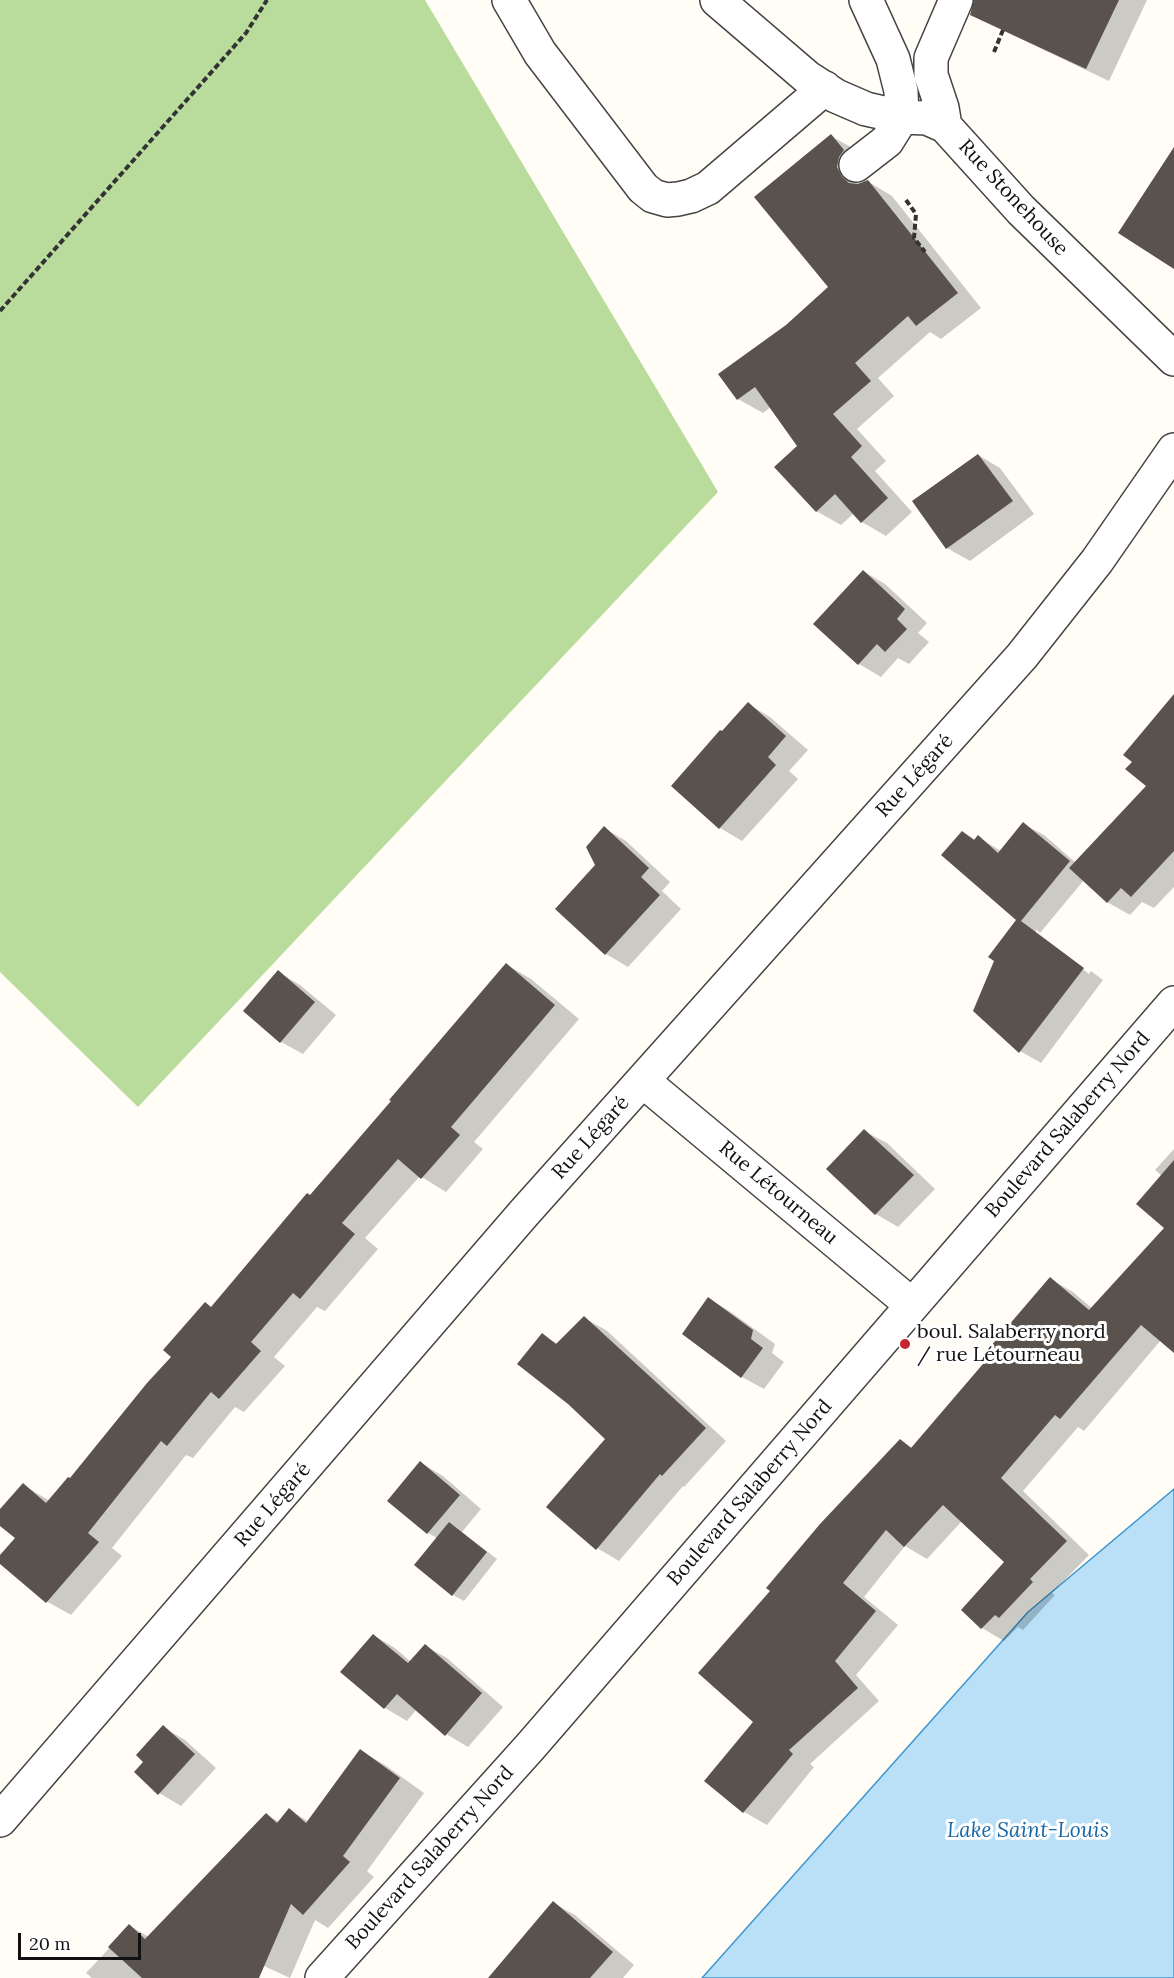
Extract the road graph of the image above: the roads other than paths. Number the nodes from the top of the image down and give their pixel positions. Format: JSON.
{"nodes":[{"id":1,"x":509,"y":0,"type":"edge"},
{"id":2,"x":717,"y":0,"type":"edge"},
{"id":3,"x":866,"y":0,"type":"edge"},
{"id":4,"x":956,"y":0,"type":"edge"},
{"id":5,"x":825,"y":88,"type":"junction"},
{"id":6,"x":902,"y":117,"type":"junction"},
{"id":7,"x":945,"y":126,"type":"junction"},
{"id":8,"x":856,"y":165,"type":"dead end"},
{"id":9,"x":1174,"y":359,"type":"edge"},
{"id":10,"x":1174,"y":450,"type":"edge"},
{"id":11,"x":1174,"y":1003,"type":"edge"},
{"id":12,"x":643,"y":1081,"type":"junction"},
{"id":13,"x":912,"y":1305,"type":"junction"},
{"id":14,"x":0,"y":1820,"type":"edge"},
{"id":15,"x":322,"y":1978,"type":"edge"}],
"edges":[{"from":1,"to":5,"type":"street"},
{"from":2,"to":5,"type":"street","name":"Rue Stonehouse"},
{"from":3,"to":6,"type":"street"},
{"from":4,"to":7,"type":"street"},
{"from":5,"to":6,"type":"street","name":"Rue Stonehouse"},
{"from":6,"to":7,"type":"street","name":"Rue Stonehouse"},
{"from":6,"to":8,"type":"street"},
{"from":7,"to":9,"type":"street","name":"Rue Stonehouse"},
{"from":10,"to":12,"type":"street","name":"Rue Légaré"},
{"from":11,"to":13,"type":"street","name":"Boulevard Salaberry Nord"},
{"from":12,"to":13,"type":"street","name":"Rue Létourneau"},
{"from":12,"to":14,"type":"street","name":"Rue Légaré"},
{"from":13,"to":15,"type":"street","name":"Boulevard Salaberry Nord"}]}
